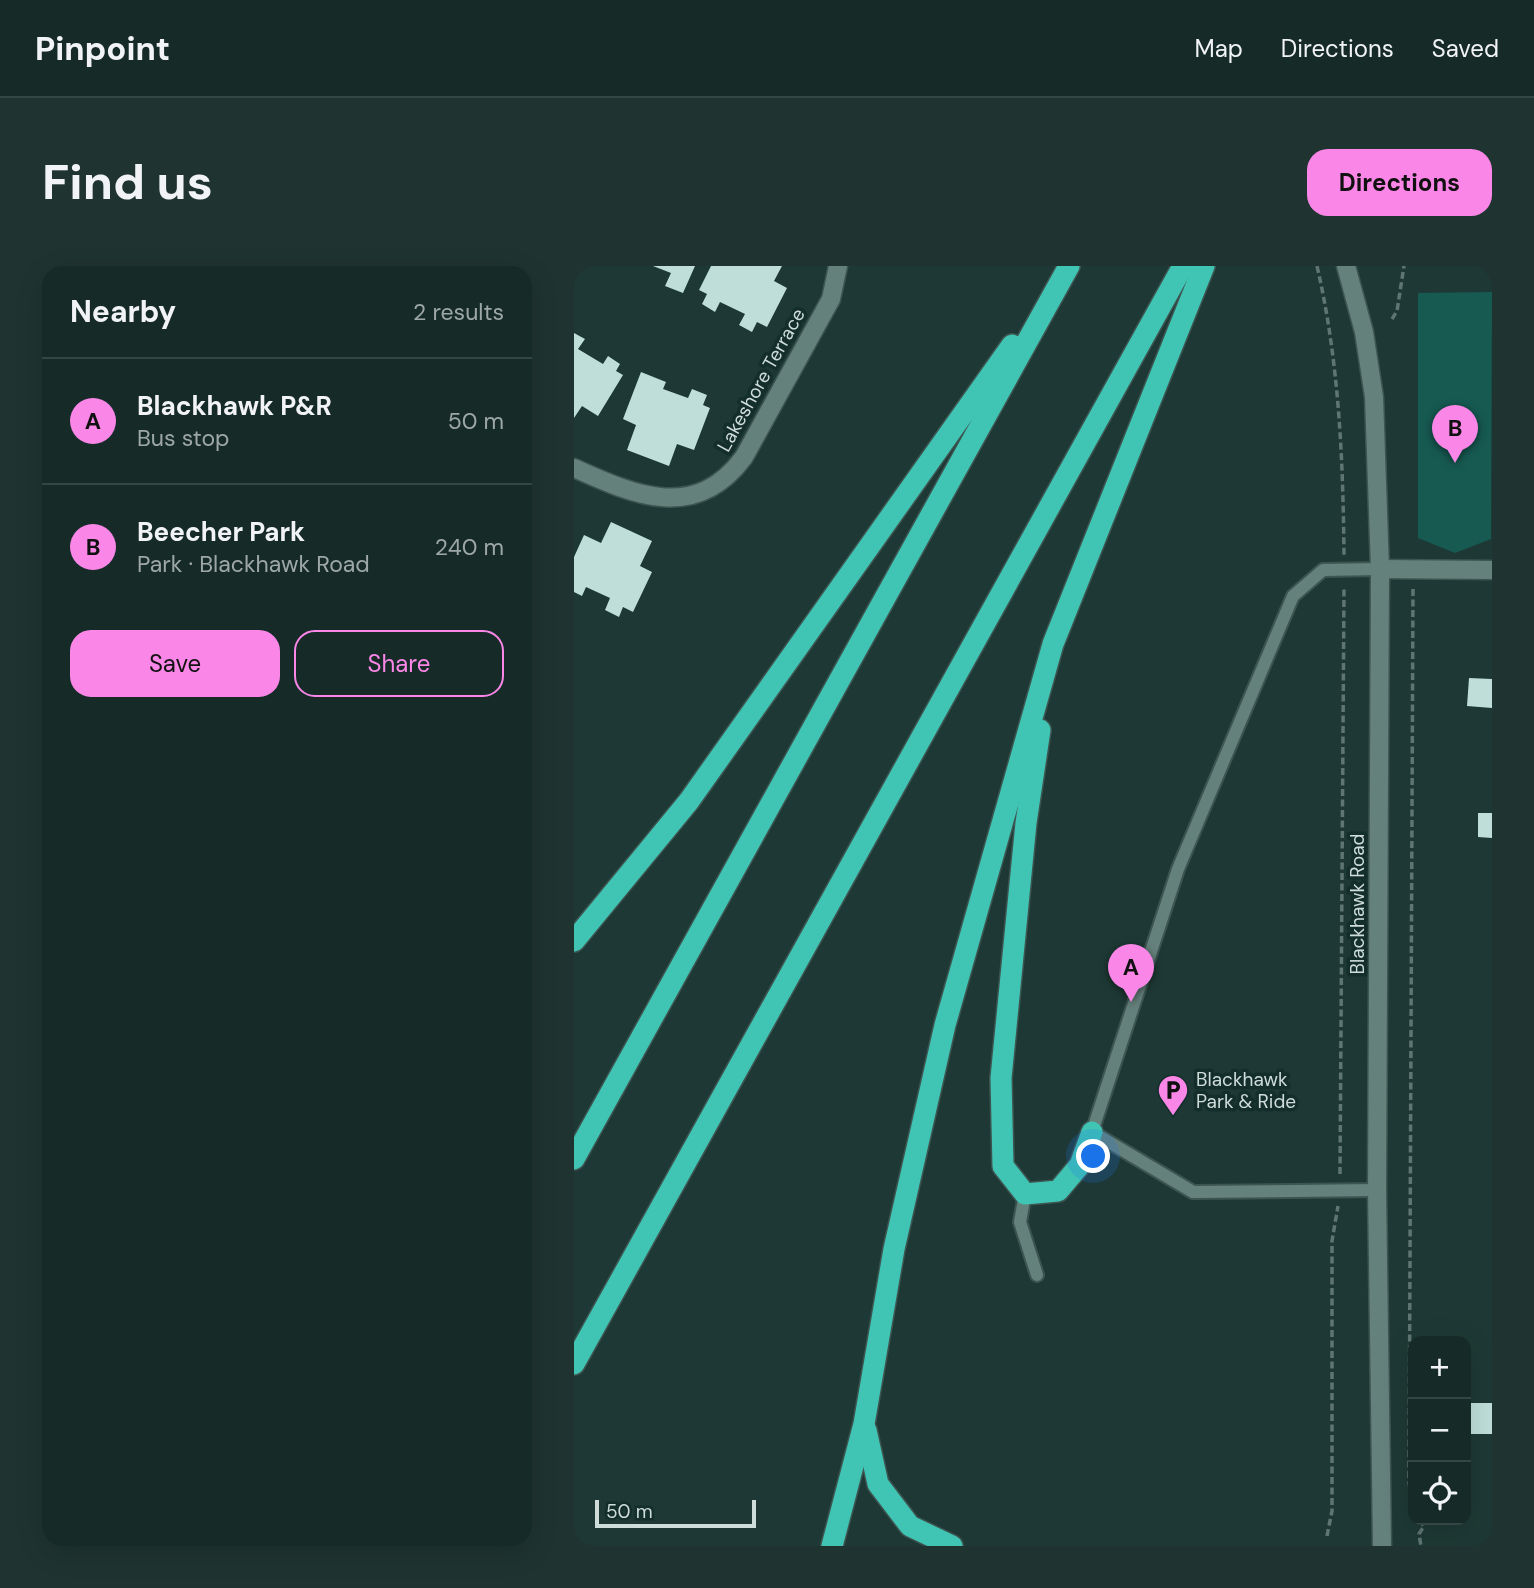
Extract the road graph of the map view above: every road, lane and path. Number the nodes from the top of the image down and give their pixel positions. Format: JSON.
{"nodes":[{"id":1,"x":838,"y":266,"type":"edge"},
{"id":2,"x":1068,"y":266,"type":"edge"},
{"id":3,"x":1183,"y":266,"type":"edge"},
{"id":4,"x":1204,"y":266,"type":"edge"},
{"id":5,"x":1317,"y":266,"type":"edge"},
{"id":6,"x":1346,"y":266,"type":"edge"},
{"id":7,"x":1404,"y":266,"type":"edge"},
{"id":8,"x":1392,"y":319,"type":"dead end"},
{"id":9,"x":574,"y":468,"type":"edge"},
{"id":10,"x":1344,"y":569,"type":"junction"},
{"id":11,"x":1380,"y":569,"type":"junction"},
{"id":12,"x":1412,"y":569,"type":"junction"},
{"id":13,"x":1492,"y":570,"type":"edge"},
{"id":14,"x":1053,"y":644,"type":"junction"},
{"id":15,"x":574,"y":941,"type":"edge"},
{"id":16,"x":1092,"y":1132,"type":"junction"},
{"id":17,"x":574,"y":1159,"type":"edge"},
{"id":18,"x":1340,"y":1190,"type":"junction"},
{"id":19,"x":1377,"y":1190,"type":"junction"},
{"id":20,"x":1025,"y":1194,"type":"junction"},
{"id":21,"x":1037,"y":1275,"type":"dead end"},
{"id":22,"x":574,"y":1364,"type":"edge"},
{"id":23,"x":864,"y":1424,"type":"junction"},
{"id":24,"x":1409,"y":1462,"type":"edge"},
{"id":25,"x":1423,"y":1525,"type":"edge"},
{"id":26,"x":1327,"y":1536,"type":"dead end"},
{"id":27,"x":832,"y":1546,"type":"edge"},
{"id":28,"x":952,"y":1546,"type":"edge"},
{"id":29,"x":1382,"y":1546,"type":"edge"},
{"id":30,"x":1421,"y":1546,"type":"edge"}],
"edges":[{"from":1,"to":9,"type":"street","name":"Lakeshore Terrace"},
{"from":2,"to":15,"type":"highway"},
{"from":2,"to":17,"type":"highway"},
{"from":3,"to":22,"type":"highway"},
{"from":4,"to":14,"type":"highway"},
{"from":5,"to":10,"type":"path"},
{"from":6,"to":11,"type":"street","name":"Blackhawk Road"},
{"from":7,"to":8,"type":"path"},
{"from":10,"to":11,"type":"lane"},
{"from":10,"to":16,"type":"lane"},
{"from":10,"to":18,"type":"path"},
{"from":11,"to":12,"type":"street"},
{"from":11,"to":19,"type":"street","name":"Blackhawk Road"},
{"from":12,"to":13,"type":"street"},
{"from":12,"to":24,"type":"path"},
{"from":14,"to":20,"type":"highway"},
{"from":14,"to":23,"type":"highway"},
{"from":16,"to":18,"type":"lane"},
{"from":16,"to":20,"type":"highway"},
{"from":18,"to":19,"type":"lane"},
{"from":18,"to":26,"type":"path"},
{"from":19,"to":29,"type":"street","name":"Blackhawk Road"},
{"from":20,"to":21,"type":"lane"},
{"from":23,"to":27,"type":"highway"},
{"from":23,"to":28,"type":"highway"},
{"from":25,"to":30,"type":"path"}]}
